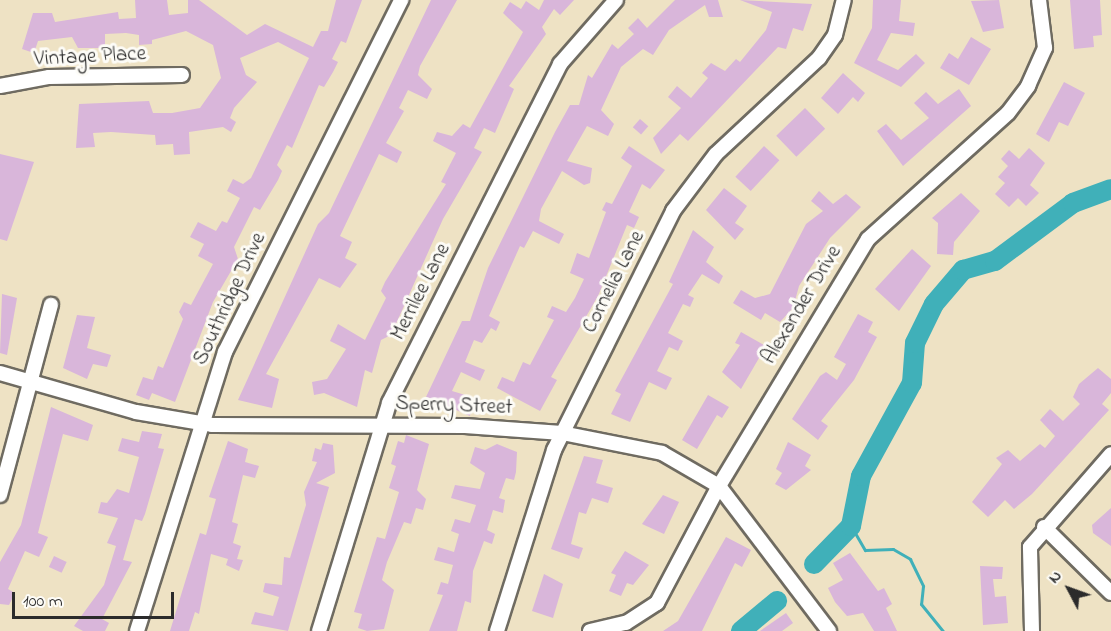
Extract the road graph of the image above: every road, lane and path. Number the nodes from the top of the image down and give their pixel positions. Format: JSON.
{"nodes":[{"id":1,"x":401,"y":0,"type":"edge"},
{"id":2,"x":616,"y":0,"type":"edge"},
{"id":3,"x":844,"y":0,"type":"edge"},
{"id":4,"x":1039,"y":0,"type":"edge"},
{"id":5,"x":182,"y":75,"type":"dead end"},
{"id":6,"x":0,"y":86,"type":"edge"},
{"id":7,"x":51,"y":305,"type":"dead end"},
{"id":8,"x":0,"y":373,"type":"edge"},
{"id":9,"x":29,"y":381,"type":"junction"},
{"id":10,"x":200,"y":424,"type":"junction"},
{"id":11,"x":380,"y":424,"type":"junction"},
{"id":12,"x":562,"y":433,"type":"junction"},
{"id":13,"x":1111,"y":454,"type":"edge"},
{"id":14,"x":719,"y":486,"type":"junction"},
{"id":15,"x":0,"y":495,"type":"edge"},
{"id":16,"x":1044,"y":527,"type":"junction"},
{"id":17,"x":1111,"y":593,"type":"edge"},
{"id":18,"x":137,"y":631,"type":"edge"},
{"id":19,"x":319,"y":631,"type":"edge"},
{"id":20,"x":497,"y":631,"type":"edge"},
{"id":21,"x":590,"y":631,"type":"edge"},
{"id":22,"x":829,"y":631,"type":"edge"},
{"id":23,"x":1032,"y":631,"type":"edge"}],
"edges":[{"from":1,"to":10,"type":"street","name":"Southridge Drive"},
{"from":2,"to":11,"type":"street","name":"Merrilee Lane"},
{"from":3,"to":12,"type":"street","name":"Cornelia Lane"},
{"from":4,"to":14,"type":"street","name":"Alexander Drive"},
{"from":5,"to":6,"type":"street","name":"Vintage Place"},
{"from":7,"to":9,"type":"street"},
{"from":8,"to":9,"type":"street","name":"Sperry Street"},
{"from":9,"to":10,"type":"street","name":"Sperry Street"},
{"from":9,"to":15,"type":"street"},
{"from":10,"to":11,"type":"street","name":"Sperry Street"},
{"from":10,"to":18,"type":"street","name":"Southridge Drive"},
{"from":11,"to":12,"type":"street","name":"Sperry Street"},
{"from":11,"to":19,"type":"street","name":"Merrilee Lane"},
{"from":12,"to":14,"type":"street","name":"Sperry Street"},
{"from":12,"to":20,"type":"street","name":"Cornelia Lane"},
{"from":13,"to":16,"type":"street"},
{"from":14,"to":21,"type":"street","name":"Alexander Drive"},
{"from":14,"to":22,"type":"street","name":"Sperry Street"},
{"from":16,"to":17,"type":"street"},
{"from":16,"to":23,"type":"street"}]}
